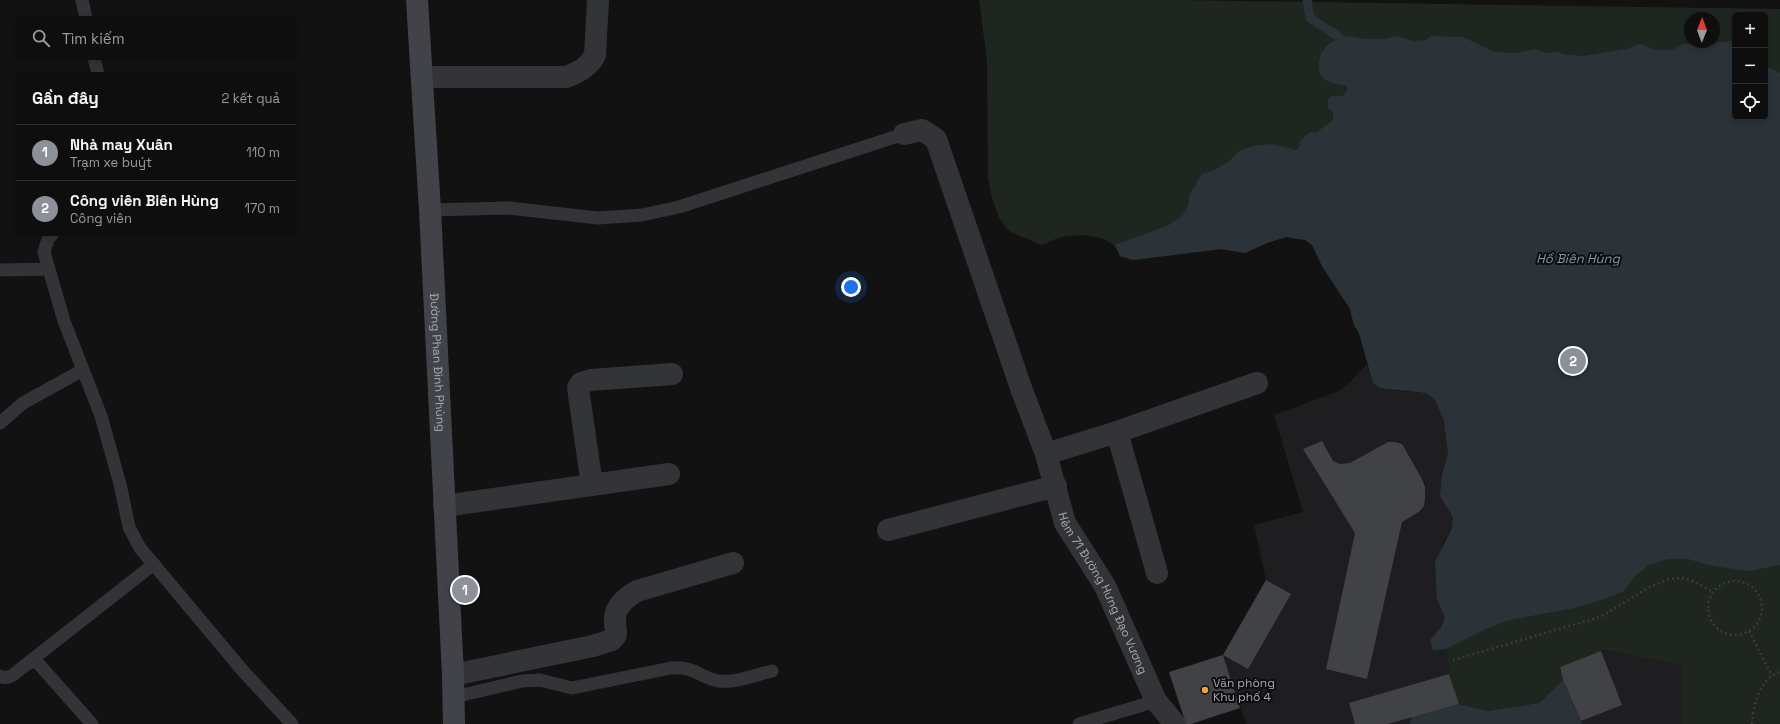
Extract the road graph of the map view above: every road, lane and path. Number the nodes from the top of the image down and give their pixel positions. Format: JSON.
{"nodes":[{"id":1,"x":82,"y":0,"type":"edge"},
{"id":2,"x":417,"y":0,"type":"edge"},
{"id":3,"x":598,"y":0,"type":"edge"},
{"id":4,"x":86,"y":16,"type":"edge"},
{"id":5,"x":94,"y":60,"type":"edge"},
{"id":6,"x":98,"y":72,"type":"edge"},
{"id":7,"x":422,"y":77,"type":"junction"},
{"id":8,"x":904,"y":134,"type":"joint"},
{"id":9,"x":430,"y":210,"type":"junction"},
{"id":10,"x":51,"y":236,"type":"edge"},
{"id":11,"x":49,"y":269,"type":"junction"},
{"id":12,"x":0,"y":270,"type":"edge"},
{"id":13,"x":83,"y":370,"type":"junction"},
{"id":14,"x":672,"y":374,"type":"dead end"},
{"id":15,"x":1258,"y":383,"type":"dead end"},
{"id":16,"x":0,"y":423,"type":"edge"},
{"id":17,"x":1116,"y":432,"type":"junction"},
{"id":18,"x":1046,"y":454,"type":"junction"},
{"id":19,"x":669,"y":474,"type":"dead end"},
{"id":20,"x":592,"y":485,"type":"junction"},
{"id":21,"x":1056,"y":486,"type":"junction"},
{"id":22,"x":444,"y":506,"type":"junction"},
{"id":23,"x":888,"y":530,"type":"dead end"},
{"id":24,"x":733,"y":563,"type":"dead end"},
{"id":25,"x":154,"y":564,"type":"junction"},
{"id":26,"x":1157,"y":573,"type":"dead end"},
{"id":27,"x":1713,"y":592,"type":"junction"},
{"id":28,"x":1749,"y":631,"type":"junction"},
{"id":29,"x":1453,"y":660,"type":"dead end"},
{"id":30,"x":29,"y":662,"type":"junction"},
{"id":31,"x":772,"y":671,"type":"dead end"},
{"id":32,"x":1780,"y":672,"type":"edge"},
{"id":33,"x":453,"y":675,"type":"junction"},
{"id":34,"x":0,"y":676,"type":"edge"},
{"id":35,"x":1772,"y":676,"type":"junction"},
{"id":36,"x":454,"y":697,"type":"junction"},
{"id":37,"x":1156,"y":701,"type":"junction"},
{"id":38,"x":92,"y":724,"type":"edge"},
{"id":39,"x":292,"y":724,"type":"edge"},
{"id":40,"x":454,"y":724,"type":"edge"},
{"id":41,"x":1078,"y":724,"type":"edge"},
{"id":42,"x":1175,"y":724,"type":"edge"},
{"id":43,"x":1752,"y":724,"type":"edge"}],
"edges":[{"from":1,"to":4,"type":"lane"},
{"from":2,"to":7,"type":"main road","name":"Đường Phan Đình Phùng"},
{"from":3,"to":7,"type":"street"},
{"from":5,"to":6,"type":"lane"},
{"from":7,"to":9,"type":"main road","name":"Đường Phan Đình Phùng"},
{"from":8,"to":9,"type":"lane"},
{"from":8,"to":18,"type":"street","name":"Hẻm 71 Đường Hưng Đạo Vương"},
{"from":9,"to":22,"type":"main road","name":"Đường Phan Đình Phùng"},
{"from":10,"to":11,"type":"lane"},
{"from":11,"to":12,"type":"lane"},
{"from":11,"to":13,"type":"lane"},
{"from":13,"to":16,"type":"lane"},
{"from":13,"to":25,"type":"lane"},
{"from":14,"to":20,"type":"street"},
{"from":15,"to":17,"type":"street"},
{"from":17,"to":18,"type":"street"},
{"from":17,"to":26,"type":"street"},
{"from":18,"to":21,"type":"street","name":"Hẻm 71 Đường Hưng Đạo Vương"},
{"from":19,"to":20,"type":"street"},
{"from":20,"to":22,"type":"street"},
{"from":21,"to":23,"type":"street"},
{"from":21,"to":37,"type":"street","name":"Hẻm 71 Đường Hưng Đạo Vương"},
{"from":22,"to":33,"type":"main road","name":"Đường Phan Đình Phùng"},
{"from":24,"to":33,"type":"street"},
{"from":25,"to":30,"type":"lane"},
{"from":25,"to":39,"type":"lane"},
{"from":27,"to":28,"type":"path"},
{"from":27,"to":28,"type":"path"},
{"from":27,"to":29,"type":"path"},
{"from":28,"to":35,"type":"path"},
{"from":30,"to":34,"type":"lane"},
{"from":30,"to":38,"type":"lane"},
{"from":31,"to":36,"type":"lane"},
{"from":32,"to":35,"type":"path"},
{"from":33,"to":36,"type":"main road","name":"Đường Phan Đình Phùng"},
{"from":35,"to":43,"type":"path"},
{"from":36,"to":40,"type":"main road","name":"Đường Phan Đình Phùng"},
{"from":37,"to":41,"type":"lane"},
{"from":37,"to":42,"type":"street","name":"Hẻm 71 Đường Hưng Đạo Vương"}]}
